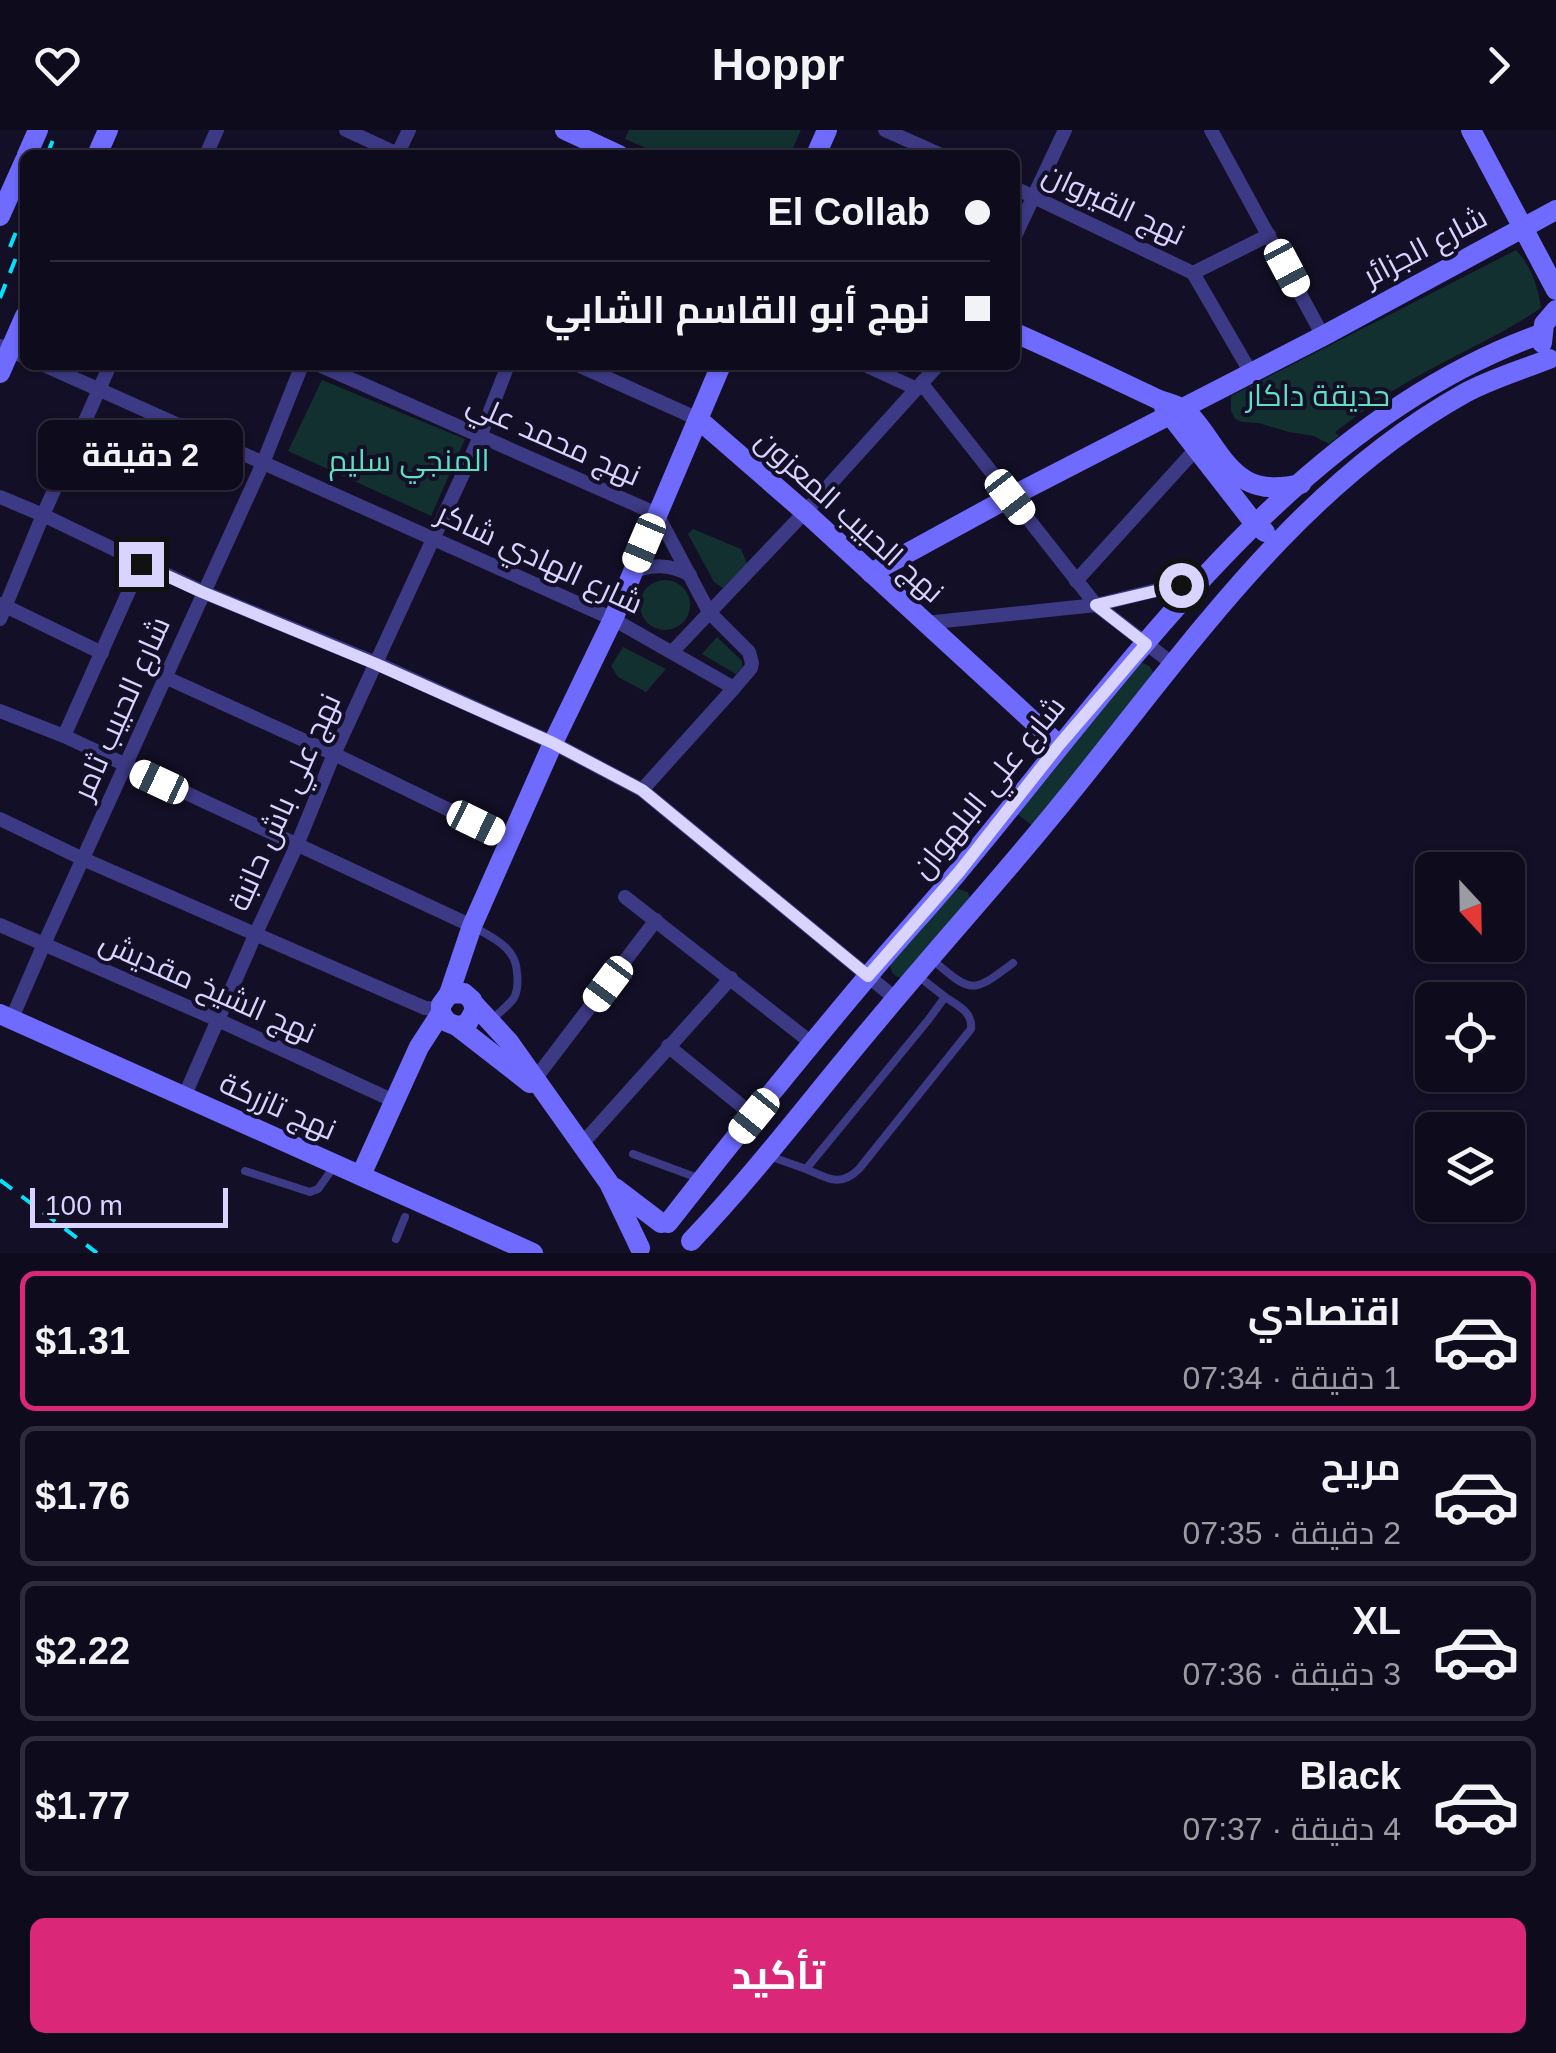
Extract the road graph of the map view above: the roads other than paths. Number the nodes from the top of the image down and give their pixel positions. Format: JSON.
{"nodes":[{"id":1,"x":346,"y":130,"type":"edge"},
{"id":2,"x":564,"y":130,"type":"edge"},
{"id":3,"x":885,"y":130,"type":"edge"},
{"id":4,"x":1064,"y":130,"type":"edge"},
{"id":5,"x":1211,"y":130,"type":"edge"},
{"id":6,"x":1471,"y":130,"type":"edge"},
{"id":7,"x":609,"y":147,"type":"edge"},
{"id":8,"x":388,"y":150,"type":"edge"},
{"id":9,"x":931,"y":150,"type":"edge"},
{"id":10,"x":20,"y":171,"type":"edge"},
{"id":11,"x":1020,"y":190,"type":"edge"},
{"id":12,"x":1034,"y":196,"type":"junction"},
{"id":13,"x":1556,"y":210,"type":"edge"},
{"id":14,"x":0,"y":216,"type":"edge"},
{"id":15,"x":1020,"y":225,"type":"edge"},
{"id":16,"x":1523,"y":228,"type":"junction"},
{"id":17,"x":1268,"y":235,"type":"junction"},
{"id":18,"x":1194,"y":272,"type":"junction"},
{"id":19,"x":1556,"y":290,"type":"edge"},
{"id":20,"x":1556,"y":310,"type":"edge"},
{"id":21,"x":1541,"y":334,"type":"junction"},
{"id":22,"x":1020,"y":335,"type":"edge"},
{"id":23,"x":1323,"y":336,"type":"junction"},
{"id":24,"x":12,"y":351,"type":"edge"},
{"id":25,"x":1552,"y":362,"type":"edge"},
{"id":26,"x":55,"y":370,"type":"edge"},
{"id":27,"x":108,"y":370,"type":"edge"},
{"id":28,"x":300,"y":370,"type":"edge"},
{"id":29,"x":330,"y":370,"type":"edge"},
{"id":30,"x":506,"y":370,"type":"edge"},
{"id":31,"x":589,"y":370,"type":"edge"},
{"id":32,"x":719,"y":370,"type":"edge"},
{"id":33,"x":878,"y":370,"type":"edge"},
{"id":34,"x":934,"y":370,"type":"edge"},
{"id":35,"x":0,"y":373,"type":"edge"},
{"id":36,"x":1251,"y":373,"type":"junction"},
{"id":37,"x":920,"y":386,"type":"junction"},
{"id":38,"x":99,"y":390,"type":"junction"},
{"id":39,"x":1171,"y":408,"type":"junction"},
{"id":40,"x":698,"y":420,"type":"junction"},
{"id":41,"x":480,"y":436,"type":"junction"},
{"id":42,"x":1196,"y":449,"type":"junction"},
{"id":43,"x":263,"y":462,"type":"junction"},
{"id":44,"x":1301,"y":484,"type":"junction"},
{"id":45,"x":0,"y":497,"type":"edge"},
{"id":46,"x":1010,"y":497,"type":"junction"},
{"id":47,"x":805,"y":512,"type":"junction"},
{"id":48,"x":657,"y":514,"type":"junction"},
{"id":49,"x":43,"y":515,"type":"junction"},
{"id":50,"x":1255,"y":524,"type":"junction"},
{"id":51,"x":434,"y":539,"type":"junction"},
{"id":52,"x":1277,"y":541,"type":"junction"},
{"id":53,"x":141,"y":564,"type":"junction"},
{"id":54,"x":632,"y":572,"type":"junction"},
{"id":55,"x":870,"y":573,"type":"junction"},
{"id":56,"x":690,"y":575,"type":"junction"},
{"id":57,"x":1204,"y":579,"type":"junction"},
{"id":58,"x":1076,"y":582,"type":"junction"},
{"id":59,"x":202,"y":592,"type":"junction"},
{"id":60,"x":1096,"y":605,"type":"junction"},
{"id":61,"x":2,"y":610,"type":"edge"},
{"id":62,"x":709,"y":612,"type":"junction"},
{"id":63,"x":612,"y":618,"type":"junction"},
{"id":64,"x":925,"y":623,"type":"junction"},
{"id":65,"x":1146,"y":644,"type":"junction"},
{"id":66,"x":672,"y":652,"type":"junction"},
{"id":67,"x":102,"y":653,"type":"junction"},
{"id":68,"x":376,"y":664,"type":"junction"},
{"id":69,"x":1173,"y":664,"type":"junction"},
{"id":70,"x":167,"y":678,"type":"junction"},
{"id":71,"x":734,"y":688,"type":"junction"},
{"id":72,"x":0,"y":711,"type":"edge"},
{"id":73,"x":64,"y":736,"type":"junction"},
{"id":74,"x":553,"y":743,"type":"junction"},
{"id":75,"x":1059,"y":745,"type":"junction"},
{"id":76,"x":334,"y":754,"type":"junction"},
{"id":77,"x":125,"y":766,"type":"junction"},
{"id":78,"x":642,"y":790,"type":"junction"},
{"id":79,"x":0,"y":819,"type":"edge"},
{"id":80,"x":511,"y":840,"type":"junction"},
{"id":81,"x":297,"y":845,"type":"junction"},
{"id":82,"x":980,"y":845,"type":"junction"},
{"id":83,"x":83,"y":859,"type":"junction"},
{"id":84,"x":1008,"y":867,"type":"junction"},
{"id":85,"x":959,"y":872,"type":"junction"},
{"id":86,"x":986,"y":894,"type":"junction"},
{"id":87,"x":625,"y":896,"type":"dead end"},
{"id":88,"x":656,"y":920,"type":"junction"},
{"id":89,"x":0,"y":925,"type":"edge"},
{"id":90,"x":472,"y":926,"type":"junction"},
{"id":91,"x":256,"y":934,"type":"junction"},
{"id":92,"x":44,"y":944,"type":"junction"},
{"id":93,"x":462,"y":954,"type":"junction"},
{"id":94,"x":931,"y":959,"type":"junction"},
{"id":95,"x":1013,"y":963,"type":"dead end"},
{"id":96,"x":916,"y":975,"type":"junction"},
{"id":97,"x":868,"y":976,"type":"junction"},
{"id":98,"x":730,"y":978,"type":"junction"},
{"id":99,"x":945,"y":996,"type":"junction"},
{"id":100,"x":896,"y":999,"type":"junction"},
{"id":101,"x":474,"y":1002,"type":"junction"},
{"id":102,"x":448,"y":1014,"type":"junction"},
{"id":103,"x":6,"y":1016,"type":"edge"},
{"id":104,"x":218,"y":1020,"type":"junction"},
{"id":105,"x":490,"y":1022,"type":"junction"},
{"id":106,"x":813,"y":1044,"type":"junction"},
{"id":107,"x":668,"y":1046,"type":"junction"},
{"id":108,"x":538,"y":1086,"type":"junction"},
{"id":109,"x":184,"y":1098,"type":"junction"},
{"id":110,"x":394,"y":1102,"type":"junction"},
{"id":111,"x":754,"y":1116,"type":"junction"},
{"id":112,"x":581,"y":1145,"type":"junction"},
{"id":113,"x":633,"y":1154,"type":"dead end"},
{"id":114,"x":766,"y":1155,"type":"junction"},
{"id":115,"x":335,"y":1164,"type":"junction"},
{"id":116,"x":806,"y":1168,"type":"junction"},
{"id":117,"x":245,"y":1171,"type":"dead end"},
{"id":118,"x":361,"y":1175,"type":"junction"},
{"id":119,"x":702,"y":1180,"type":"junction"},
{"id":120,"x":609,"y":1183,"type":"junction"},
{"id":121,"x":405,"y":1216,"type":"dead end"},
{"id":122,"x":665,"y":1223,"type":"junction"},
{"id":123,"x":396,"y":1238,"type":"dead end"},
{"id":124,"x":692,"y":1249,"type":"edge"},
{"id":125,"x":641,"y":1250,"type":"edge"},
{"id":126,"x":533,"y":1253,"type":"edge"}],
"edges":[{"from":1,"to":8,"type":"street"},
{"from":2,"to":7,"type":"street"},
{"from":3,"to":9,"type":"street"},
{"from":4,"to":12,"type":"street"},
{"from":5,"to":17,"type":"street"},
{"from":6,"to":16,"type":"street"},
{"from":10,"to":14,"type":"street"},
{"from":11,"to":12,"type":"street","name":"نهج القيروان"},
{"from":12,"to":15,"type":"street"},
{"from":12,"to":18,"type":"street","name":"نهج القيروان"},
{"from":13,"to":16,"type":"street","name":"شارع الجزائر"},
{"from":16,"to":19,"type":"street"},
{"from":16,"to":23,"type":"street","name":"شارع الجزائر"},
{"from":17,"to":18,"type":"street"},
{"from":17,"to":23,"type":"street"},
{"from":18,"to":36,"type":"street","name":"نهج القيروان"},
{"from":20,"to":21,"type":"street"},
{"from":21,"to":25,"type":"street"},
{"from":21,"to":44,"type":"street","name":"شارع علي البلهوان"},
{"from":22,"to":39,"type":"street"},
{"from":23,"to":36,"type":"street","name":"شارع الجزائر"},
{"from":24,"to":35,"type":"street"},
{"from":25,"to":52,"type":"street"},
{"from":26,"to":38,"type":"street","name":"شارع الهادي شاكر"},
{"from":27,"to":38,"type":"street"},
{"from":28,"to":43,"type":"street","name":"شارع الحبيب ثامر"},
{"from":29,"to":41,"type":"street","name":"نهج محمد علي"},
{"from":30,"to":41,"type":"street","name":"نهج علي باش حانبة"},
{"from":31,"to":40,"type":"street","name":"نهج الحبيب المعزون"},
{"from":32,"to":40,"type":"street"},
{"from":33,"to":37,"type":"street"},
{"from":34,"to":37,"type":"street"},
{"from":36,"to":39,"type":"street","name":"شارع الجزائر"},
{"from":37,"to":46,"type":"street"},
{"from":37,"to":47,"type":"street"},
{"from":38,"to":43,"type":"street","name":"شارع الهادي شاكر"},
{"from":38,"to":49,"type":"street"},
{"from":39,"to":42,"type":"street"},
{"from":39,"to":44,"type":"street"},
{"from":39,"to":46,"type":"street","name":"شارع الجزائر"},
{"from":40,"to":47,"type":"street","name":"نهج الحبيب المعزون"},
{"from":40,"to":48,"type":"street"},
{"from":41,"to":48,"type":"street","name":"نهج محمد علي"},
{"from":41,"to":51,"type":"street","name":"نهج علي باش حانبة"},
{"from":42,"to":50,"type":"street"},
{"from":42,"to":58,"type":"street"},
{"from":43,"to":51,"type":"street","name":"شارع الهادي شاكر"},
{"from":43,"to":59,"type":"street","name":"شارع الحبيب ثامر"},
{"from":44,"to":50,"type":"street","name":"شارع علي البلهوان"},
{"from":45,"to":49,"type":"street"},
{"from":46,"to":55,"type":"street","name":"شارع الجزائر"},
{"from":46,"to":58,"type":"street"},
{"from":47,"to":55,"type":"street","name":"نهج الحبيب المعزون"},
{"from":47,"to":62,"type":"street"},
{"from":48,"to":54,"type":"street"},
{"from":48,"to":56,"type":"street"},
{"from":49,"to":53,"type":"street"},
{"from":49,"to":61,"type":"street"},
{"from":50,"to":52,"type":"street"},
{"from":50,"to":57,"type":"street","name":"شارع علي البلهوان"},
{"from":51,"to":63,"type":"street","name":"شارع الهادي شاكر"},
{"from":51,"to":68,"type":"street","name":"نهج علي باش حانبة"},
{"from":52,"to":69,"type":"street"},
{"from":53,"to":59,"type":"street"},
{"from":53,"to":67,"type":"street"},
{"from":54,"to":56,"type":"street"},
{"from":54,"to":63,"type":"street"},
{"from":55,"to":64,"type":"street","name":"نهج الحبيب المعزون"},
{"from":56,"to":62,"type":"street"},
{"from":57,"to":60,"type":"street"},
{"from":57,"to":65,"type":"street","name":"شارع علي البلهوان"},
{"from":58,"to":60,"type":"street"},
{"from":59,"to":68,"type":"street"},
{"from":59,"to":70,"type":"street","name":"شارع الحبيب ثامر"},
{"from":60,"to":64,"type":"street"},
{"from":60,"to":65,"type":"street"},
{"from":61,"to":67,"type":"street"},
{"from":62,"to":66,"type":"street"},
{"from":62,"to":71,"type":"street"},
{"from":63,"to":66,"type":"street","name":"شارع الهادي شاكر"},
{"from":63,"to":74,"type":"street"},
{"from":64,"to":75,"type":"street","name":"نهج الحبيب المعزون"},
{"from":65,"to":69,"type":"street"},
{"from":65,"to":75,"type":"street","name":"شارع علي البلهوان"},
{"from":66,"to":71,"type":"street","name":"شارع الهادي شاكر"},
{"from":67,"to":73,"type":"street"},
{"from":68,"to":74,"type":"street"},
{"from":68,"to":76,"type":"street","name":"نهج علي باش حانبة"},
{"from":69,"to":84,"type":"street"},
{"from":70,"to":76,"type":"street"},
{"from":70,"to":77,"type":"street","name":"شارع الحبيب ثامر"},
{"from":71,"to":78,"type":"street"},
{"from":72,"to":73,"type":"street"},
{"from":73,"to":77,"type":"street"},
{"from":74,"to":78,"type":"street"},
{"from":74,"to":80,"type":"street"},
{"from":75,"to":82,"type":"street","name":"شارع علي البلهوان"},
{"from":76,"to":80,"type":"street"},
{"from":76,"to":81,"type":"street","name":"نهج علي باش حانبة"},
{"from":77,"to":81,"type":"street"},
{"from":77,"to":83,"type":"street","name":"شارع الحبيب ثامر"},
{"from":78,"to":97,"type":"street"},
{"from":79,"to":83,"type":"street"},
{"from":80,"to":90,"type":"street"},
{"from":81,"to":90,"type":"street"},
{"from":81,"to":91,"type":"street","name":"نهج علي باش حانبة"},
{"from":82,"to":84,"type":"street"},
{"from":82,"to":85,"type":"street","name":"شارع علي البلهوان"},
{"from":83,"to":91,"type":"street"},
{"from":83,"to":92,"type":"street","name":"شارع الحبيب ثامر"},
{"from":84,"to":86,"type":"street"},
{"from":85,"to":86,"type":"street"},
{"from":85,"to":97,"type":"street","name":"شارع علي البلهوان"},
{"from":86,"to":94,"type":"street"},
{"from":87,"to":88,"type":"street"},
{"from":88,"to":98,"type":"street"},
{"from":88,"to":108,"type":"street"},
{"from":89,"to":92,"type":"street","name":"نهج الشيخ مقديش"},
{"from":90,"to":93,"type":"street"},
{"from":90,"to":105,"type":"lane"},
{"from":91,"to":102,"type":"street"},
{"from":91,"to":104,"type":"street","name":"نهج علي باش حانبة"},
{"from":92,"to":103,"type":"street","name":"شارع الحبيب ثامر"},
{"from":92,"to":104,"type":"street","name":"نهج الشيخ مقديش"},
{"from":93,"to":101,"type":"street"},
{"from":93,"to":102,"type":"street"},
{"from":94,"to":95,"type":"lane"},
{"from":94,"to":96,"type":"street"},
{"from":96,"to":99,"type":"lane"},
{"from":96,"to":100,"type":"street"},
{"from":97,"to":100,"type":"street"},
{"from":97,"to":106,"type":"street","name":"شارع علي البلهوان"},
{"from":98,"to":106,"type":"street"},
{"from":98,"to":107,"type":"street"},
{"from":99,"to":116,"type":"lane"},
{"from":99,"to":116,"type":"lane"},
{"from":100,"to":114,"type":"street"},
{"from":101,"to":102,"type":"street"},
{"from":101,"to":102,"type":"street"},
{"from":101,"to":105,"type":"street"},
{"from":102,"to":108,"type":"street"},
{"from":102,"to":110,"type":"street"},
{"from":103,"to":109,"type":"street","name":"نهج تازركة"},
{"from":104,"to":109,"type":"street","name":"نهج علي باش حانبة"},
{"from":104,"to":110,"type":"street","name":"نهج الشيخ مقديش"},
{"from":105,"to":108,"type":"street"},
{"from":106,"to":111,"type":"street","name":"شارع علي البلهوان"},
{"from":107,"to":111,"type":"street"},
{"from":107,"to":112,"type":"street"},
{"from":108,"to":112,"type":"street"},
{"from":109,"to":115,"type":"street","name":"نهج تازركة"},
{"from":110,"to":118,"type":"street"},
{"from":111,"to":119,"type":"street","name":"شارع علي البلهوان"},
{"from":112,"to":120,"type":"street"},
{"from":113,"to":119,"type":"lane"},
{"from":114,"to":116,"type":"lane"},
{"from":114,"to":124,"type":"street"},
{"from":115,"to":117,"type":"lane"},
{"from":115,"to":118,"type":"street","name":"نهج تازركة"},
{"from":118,"to":126,"type":"street","name":"نهج تازركة"},
{"from":119,"to":122,"type":"street","name":"شارع علي البلهوان"},
{"from":120,"to":122,"type":"street"},
{"from":120,"to":125,"type":"street"},
{"from":121,"to":123,"type":"lane"},
{"from":122,"to":124,"type":"street"},
{"from":122,"to":125,"type":"street","name":"شارع علي البلهوان"}]}
